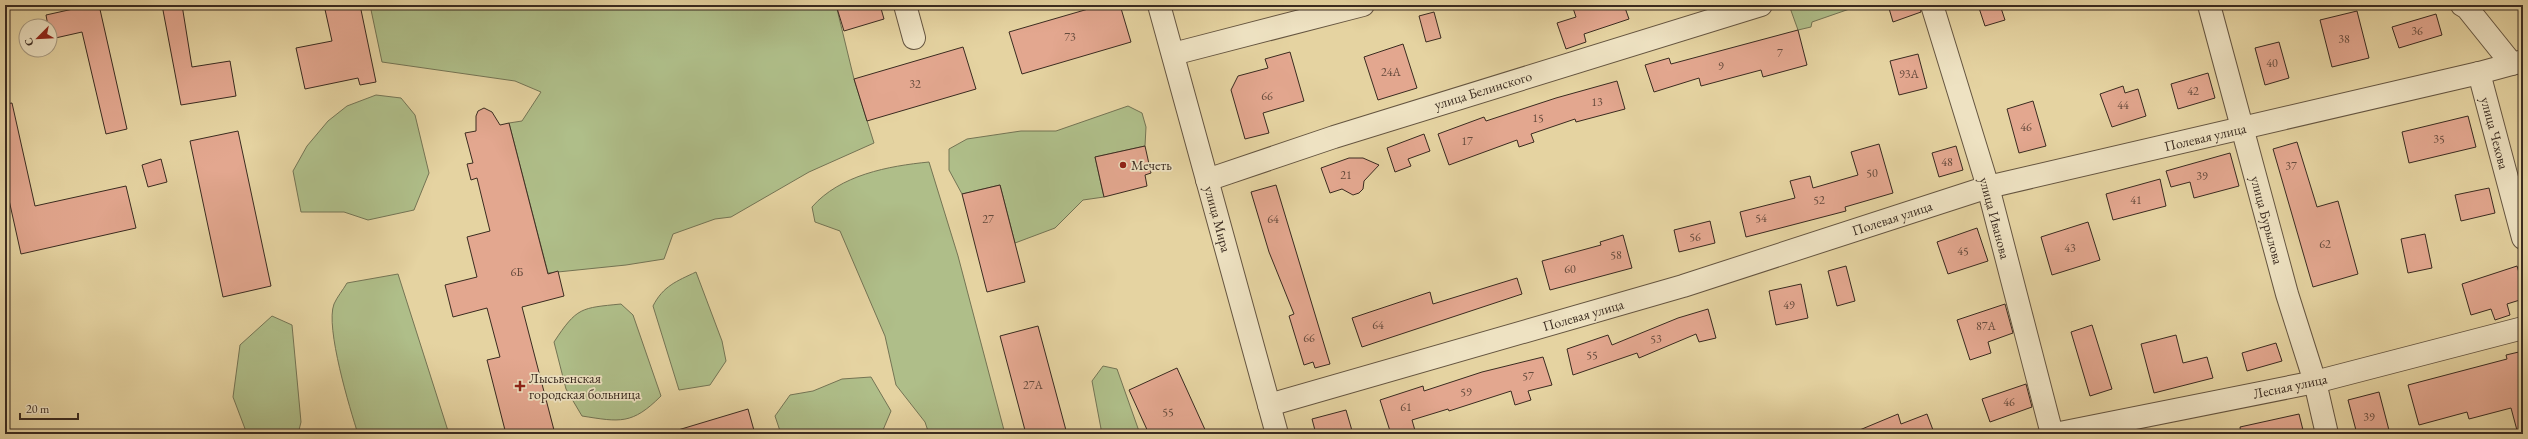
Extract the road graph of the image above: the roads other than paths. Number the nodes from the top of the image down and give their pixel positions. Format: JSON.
{"nodes":[{"id":1,"x":905,"y":5,"type":"edge"},
{"id":2,"x":1159,"y":5,"type":"edge"},
{"id":3,"x":1363,"y":5,"type":"edge"},
{"id":4,"x":1761,"y":5,"type":"edge"},
{"id":5,"x":1932,"y":5,"type":"edge"},
{"id":6,"x":2209,"y":5,"type":"edge"},
{"id":7,"x":2462,"y":5,"type":"edge"},
{"id":8,"x":914,"y":38,"type":"dead end"},
{"id":9,"x":1173,"y":54,"type":"junction"},
{"id":10,"x":2518,"y":62,"type":"edge"},
{"id":11,"x":2479,"y":74,"type":"junction"},
{"id":12,"x":2242,"y":128,"type":"junction"},
{"id":13,"x":1207,"y":180,"type":"junction"},
{"id":14,"x":1988,"y":187,"type":"junction"},
{"id":15,"x":2523,"y":238,"type":"edge"},
{"id":16,"x":2523,"y":328,"type":"edge"},
{"id":17,"x":2314,"y":382,"type":"junction"},
{"id":18,"x":1269,"y":405,"type":"junction"},
{"id":19,"x":1277,"y":434,"type":"edge"},
{"id":20,"x":2052,"y":434,"type":"edge"},
{"id":21,"x":2055,"y":434,"type":"edge"},
{"id":22,"x":2327,"y":434,"type":"edge"}],
"edges":[{"from":1,"to":8,"type":"street"},
{"from":2,"to":9,"type":"street","name":"улица Мира"},
{"from":3,"to":9,"type":"street"},
{"from":4,"to":13,"type":"street","name":"улица Белинского"},
{"from":5,"to":14,"type":"street","name":"улица Иванова"},
{"from":6,"to":12,"type":"street","name":"улица Бурылова"},
{"from":7,"to":10,"type":"street"},
{"from":9,"to":13,"type":"street","name":"улица Мира"},
{"from":10,"to":11,"type":"street","name":"Полевая улица"},
{"from":11,"to":12,"type":"street","name":"Полевая улица"},
{"from":11,"to":15,"type":"street","name":"улица Чехова"},
{"from":12,"to":14,"type":"street","name":"Полевая улица"},
{"from":12,"to":17,"type":"street","name":"улица Бурылова"},
{"from":13,"to":18,"type":"street","name":"улица Мира"},
{"from":14,"to":18,"type":"street","name":"Полевая улица"},
{"from":14,"to":20,"type":"street","name":"улица Иванова"},
{"from":16,"to":17,"type":"street","name":"Лесная улица"},
{"from":17,"to":21,"type":"street","name":"Лесная улица"},
{"from":17,"to":22,"type":"street","name":"улица Бурылова"},
{"from":18,"to":19,"type":"street","name":"улица Мира"}]}
